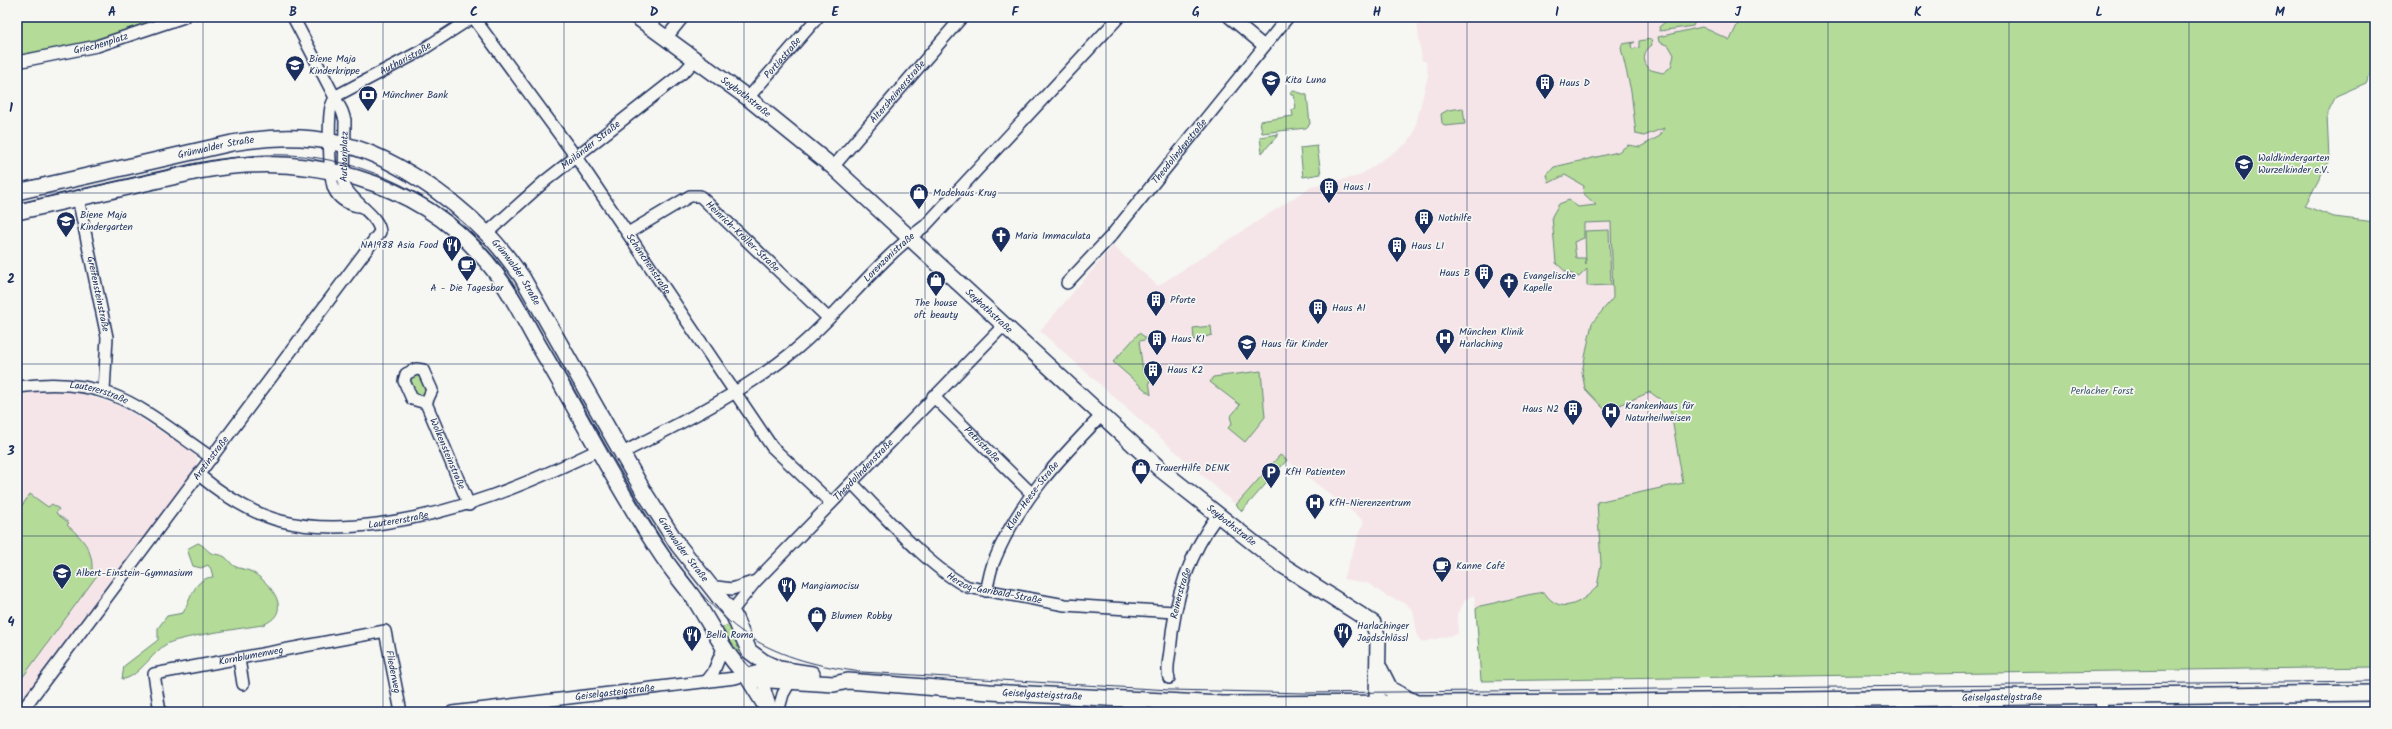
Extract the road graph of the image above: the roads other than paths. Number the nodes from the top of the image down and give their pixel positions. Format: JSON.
{"nodes":[{"id":1,"x":184,"y":17,"type":"edge"},
{"id":2,"x":292,"y":17,"type":"edge"},
{"id":3,"x":473,"y":17,"type":"edge"},
{"id":4,"x":637,"y":17,"type":"edge"},
{"id":5,"x":683,"y":17,"type":"edge"},
{"id":6,"x":818,"y":17,"type":"edge"},
{"id":7,"x":962,"y":17,"type":"edge"},
{"id":8,"x":1119,"y":17,"type":"edge"},
{"id":9,"x":1229,"y":17,"type":"edge"},
{"id":10,"x":1288,"y":17,"type":"edge"},
{"id":11,"x":666,"y":38,"type":"junction"},
{"id":12,"x":1264,"y":46,"type":"junction"},
{"id":13,"x":696,"y":59,"type":"junction"},
{"id":14,"x":17,"y":62,"type":"edge"},
{"id":15,"x":336,"y":96,"type":"junction"},
{"id":16,"x":748,"y":98,"type":"junction"},
{"id":17,"x":338,"y":143,"type":"junction"},
{"id":18,"x":576,"y":157,"type":"junction"},
{"id":19,"x":833,"y":167,"type":"junction"},
{"id":20,"x":338,"y":172,"type":"junction"},
{"id":21,"x":17,"y":192,"type":"edge"},
{"id":22,"x":78,"y":198,"type":"junction"},
{"id":23,"x":359,"y":206,"type":"joint"},
{"id":24,"x":17,"y":212,"type":"edge"},
{"id":25,"x":487,"y":233,"type":"junction"},
{"id":26,"x":628,"y":233,"type":"junction"},
{"id":27,"x":911,"y":236,"type":"junction"},
{"id":28,"x":1067,"y":283,"type":"dead end"},
{"id":29,"x":828,"y":318,"type":"junction"},
{"id":30,"x":1005,"y":324,"type":"junction"},
{"id":31,"x":17,"y":387,"type":"edge"},
{"id":32,"x":104,"y":391,"type":"junction"},
{"id":33,"x":736,"y":393,"type":"junction"},
{"id":34,"x":933,"y":396,"type":"junction"},
{"id":35,"x":426,"y":402,"type":"dead end"},
{"id":36,"x":1102,"y":415,"type":"junction"},
{"id":37,"x":598,"y":450,"type":"junction"},
{"id":38,"x":622,"y":453,"type":"junction"},
{"id":39,"x":212,"y":458,"type":"junction"},
{"id":40,"x":199,"y":475,"type":"junction"},
{"id":41,"x":852,"y":483,"type":"junction"},
{"id":42,"x":1031,"y":493,"type":"junction"},
{"id":43,"x":831,"y":503,"type":"junction"},
{"id":44,"x":469,"y":505,"type":"junction"},
{"id":45,"x":1217,"y":516,"type":"junction"},
{"id":46,"x":756,"y":581,"type":"junction"},
{"id":47,"x":709,"y":586,"type":"junction"},
{"id":48,"x":986,"y":591,"type":"junction"},
{"id":49,"x":731,"y":612,"type":"junction"},
{"id":50,"x":1174,"y":612,"type":"junction"},
{"id":51,"x":707,"y":619,"type":"junction"},
{"id":52,"x":385,"y":631,"type":"joint"},
{"id":53,"x":724,"y":646,"type":"junction"},
{"id":54,"x":755,"y":656,"type":"junction"},
{"id":55,"x":239,"y":659,"type":"junction"},
{"id":56,"x":1379,"y":665,"type":"junction"},
{"id":57,"x":779,"y":669,"type":"junction"},
{"id":58,"x":744,"y":675,"type":"junction"},
{"id":59,"x":761,"y":676,"type":"junction"},
{"id":60,"x":1169,"y":678,"type":"dead end"},
{"id":61,"x":848,"y":681,"type":"junction"},
{"id":62,"x":706,"y":682,"type":"junction"},
{"id":63,"x":790,"y":682,"type":"junction"},
{"id":64,"x":243,"y":684,"type":"dead end"},
{"id":65,"x":2375,"y":692,"type":"edge"},
{"id":66,"x":2101,"y":696,"type":"junction"},
{"id":67,"x":1417,"y":704,"type":"junction"},
{"id":68,"x":1160,"y":707,"type":"edge"},
{"id":69,"x":1377,"y":708,"type":"edge"},
{"id":70,"x":21,"y":712,"type":"edge"},
{"id":71,"x":160,"y":712,"type":"edge"},
{"id":72,"x":401,"y":712,"type":"edge"},
{"id":73,"x":452,"y":712,"type":"edge"},
{"id":74,"x":767,"y":712,"type":"edge"},
{"id":75,"x":772,"y":712,"type":"edge"},
{"id":76,"x":778,"y":712,"type":"edge"},
{"id":77,"x":2102,"y":712,"type":"edge"}],
"edges":[{"from":1,"to":14,"type":"street","name":"Griechenplatz"},
{"from":2,"to":15,"type":"street"},
{"from":3,"to":15,"type":"street","name":"Autharistraße"},
{"from":3,"to":18,"type":"street","name":"Schönchenstraße"},
{"from":4,"to":11,"type":"main road","name":"Seybothstraße"},
{"from":5,"to":11,"type":"street"},
{"from":6,"to":16,"type":"street","name":"Portiastraße"},
{"from":7,"to":19,"type":"street","name":"Altersheimerstraße"},
{"from":8,"to":27,"type":"street","name":"Lorenzonistraße"},
{"from":9,"to":12,"type":"street"},
{"from":10,"to":12,"type":"street","name":"Theodolindenstraße"},
{"from":11,"to":13,"type":"main road","name":"Seybothstraße"},
{"from":12,"to":28,"type":"street","name":"Theodolindenstraße"},
{"from":13,"to":16,"type":"main road","name":"Seybothstraße"},
{"from":13,"to":18,"type":"street","name":"Mailänder Straße"},
{"from":15,"to":17,"type":"street","name":"Authariplatz"},
{"from":15,"to":17,"type":"street","name":"Authariplatz"},
{"from":16,"to":19,"type":"main road","name":"Seybothstraße"},
{"from":17,"to":20,"type":"street","name":"Authariplatz"},
{"from":17,"to":21,"type":"main road","name":"Grünwalder Straße"},
{"from":17,"to":25,"type":"main road","name":"Grünwalder Straße"},
{"from":18,"to":25,"type":"street","name":"Mailänder Straße"},
{"from":18,"to":26,"type":"street","name":"Schönchenstraße"},
{"from":19,"to":27,"type":"main road","name":"Seybothstraße"},
{"from":20,"to":22,"type":"main road","name":"Grünwalder Straße"},
{"from":20,"to":23,"type":"street","name":"Authariplatz"},
{"from":20,"to":37,"type":"main road","name":"Grünwalder Straße"},
{"from":22,"to":24,"type":"main road","name":"Grünwalder Straße"},
{"from":22,"to":32,"type":"street","name":"Greifensteinstraße"},
{"from":23,"to":39,"type":"street","name":"Aretinstraße"},
{"from":25,"to":38,"type":"main road","name":"Grünwalder Straße"},
{"from":26,"to":29,"type":"street","name":"Heinrich-Kröller-Straße"},
{"from":26,"to":33,"type":"street","name":"Schönchenstraße"},
{"from":27,"to":29,"type":"street","name":"Lorenzonistraße"},
{"from":27,"to":30,"type":"main road","name":"Seybothstraße"},
{"from":29,"to":33,"type":"street","name":"Lorenzonistraße"},
{"from":30,"to":34,"type":"street","name":"Theodolindenstraße"},
{"from":30,"to":36,"type":"main road","name":"Seybothstraße"},
{"from":31,"to":32,"type":"street","name":"Lautererstraße"},
{"from":32,"to":39,"type":"street","name":"Lautererstraße"},
{"from":33,"to":38,"type":"street","name":"Lorenzonistraße"},
{"from":33,"to":43,"type":"street","name":"Schönchenstraße"},
{"from":34,"to":41,"type":"street","name":"Theodolindenstraße"},
{"from":34,"to":42,"type":"street","name":"Petristraße"},
{"from":35,"to":44,"type":"street","name":"Wolkensteinstraße"},
{"from":36,"to":42,"type":"street","name":"Klara-Heese-Straße"},
{"from":36,"to":45,"type":"main road","name":"Seybothstraße"},
{"from":37,"to":44,"type":"street","name":"Lautererstraße"},
{"from":37,"to":51,"type":"main road","name":"Grünwalder Straße"},
{"from":38,"to":47,"type":"main road","name":"Grünwalder Straße"},
{"from":39,"to":40,"type":"street","name":"Aretinstraße"},
{"from":40,"to":44,"type":"street","name":"Lautererstraße"},
{"from":40,"to":70,"type":"street","name":"Aretinstraße"},
{"from":41,"to":43,"type":"street","name":"Theodolindenstraße"},
{"from":41,"to":48,"type":"street","name":"Herzog-Garibald-Straße"},
{"from":42,"to":48,"type":"street","name":"Klara-Heese-Straße"},
{"from":43,"to":46,"type":"street","name":"Theodolindenstraße"},
{"from":45,"to":50,"type":"street","name":"Reinerstraße"},
{"from":45,"to":56,"type":"main road","name":"Seybothstraße"},
{"from":46,"to":47,"type":"street","name":"Theodolindenstraße"},
{"from":46,"to":49,"type":"street"},
{"from":47,"to":49,"type":"main road","name":"Grünwalder Straße"},
{"from":48,"to":50,"type":"street","name":"Herzog-Garibald-Straße"},
{"from":49,"to":51,"type":"main road"},
{"from":49,"to":54,"type":"main road","name":"Grünwalder Straße"},
{"from":50,"to":60,"type":"street","name":"Reinerstraße"},
{"from":51,"to":53,"type":"main road","name":"Grünwalder Straße"},
{"from":52,"to":55,"type":"street","name":"Kornblumenweg"},
{"from":52,"to":72,"type":"street","name":"Fliederweg"},
{"from":53,"to":58,"type":"main road","name":"Grünwalder Straße"},
{"from":53,"to":62,"type":"street"},
{"from":54,"to":57,"type":"main road","name":"Grünwalder Straße"},
{"from":54,"to":59,"type":"street"},
{"from":55,"to":64,"type":"street"},
{"from":55,"to":71,"type":"street","name":"Kornblumenweg"},
{"from":56,"to":67,"type":"main road"},
{"from":56,"to":69,"type":"main road"},
{"from":57,"to":59,"type":"street","name":"Geiselgasteigstraße"},
{"from":57,"to":61,"type":"main road","name":"Grünwalder Straße"},
{"from":58,"to":59,"type":"main road","name":"Geiselgasteigstraße"},
{"from":58,"to":62,"type":"street","name":"Geiselgasteigstraße"},
{"from":58,"to":74,"type":"street"},
{"from":59,"to":63,"type":"main road","name":"Geiselgasteigstraße"},
{"from":59,"to":75,"type":"street"},
{"from":61,"to":63,"type":"main road","name":"Geiselgasteigstraße"},
{"from":61,"to":68,"type":"main road","name":"Geiselgasteigstraße"},
{"from":62,"to":73,"type":"street","name":"Geiselgasteigstraße"},
{"from":63,"to":76,"type":"street"},
{"from":65,"to":66,"type":"main road","name":"Geiselgasteigstraße"},
{"from":66,"to":67,"type":"main road","name":"Geiselgasteigstraße"},
{"from":66,"to":77,"type":"street"},
{"from":67,"to":69,"type":"main road","name":"Geiselgasteigstraße"},
{"from":68,"to":69,"type":"main road","name":"Geiselgasteigstraße"}]}
